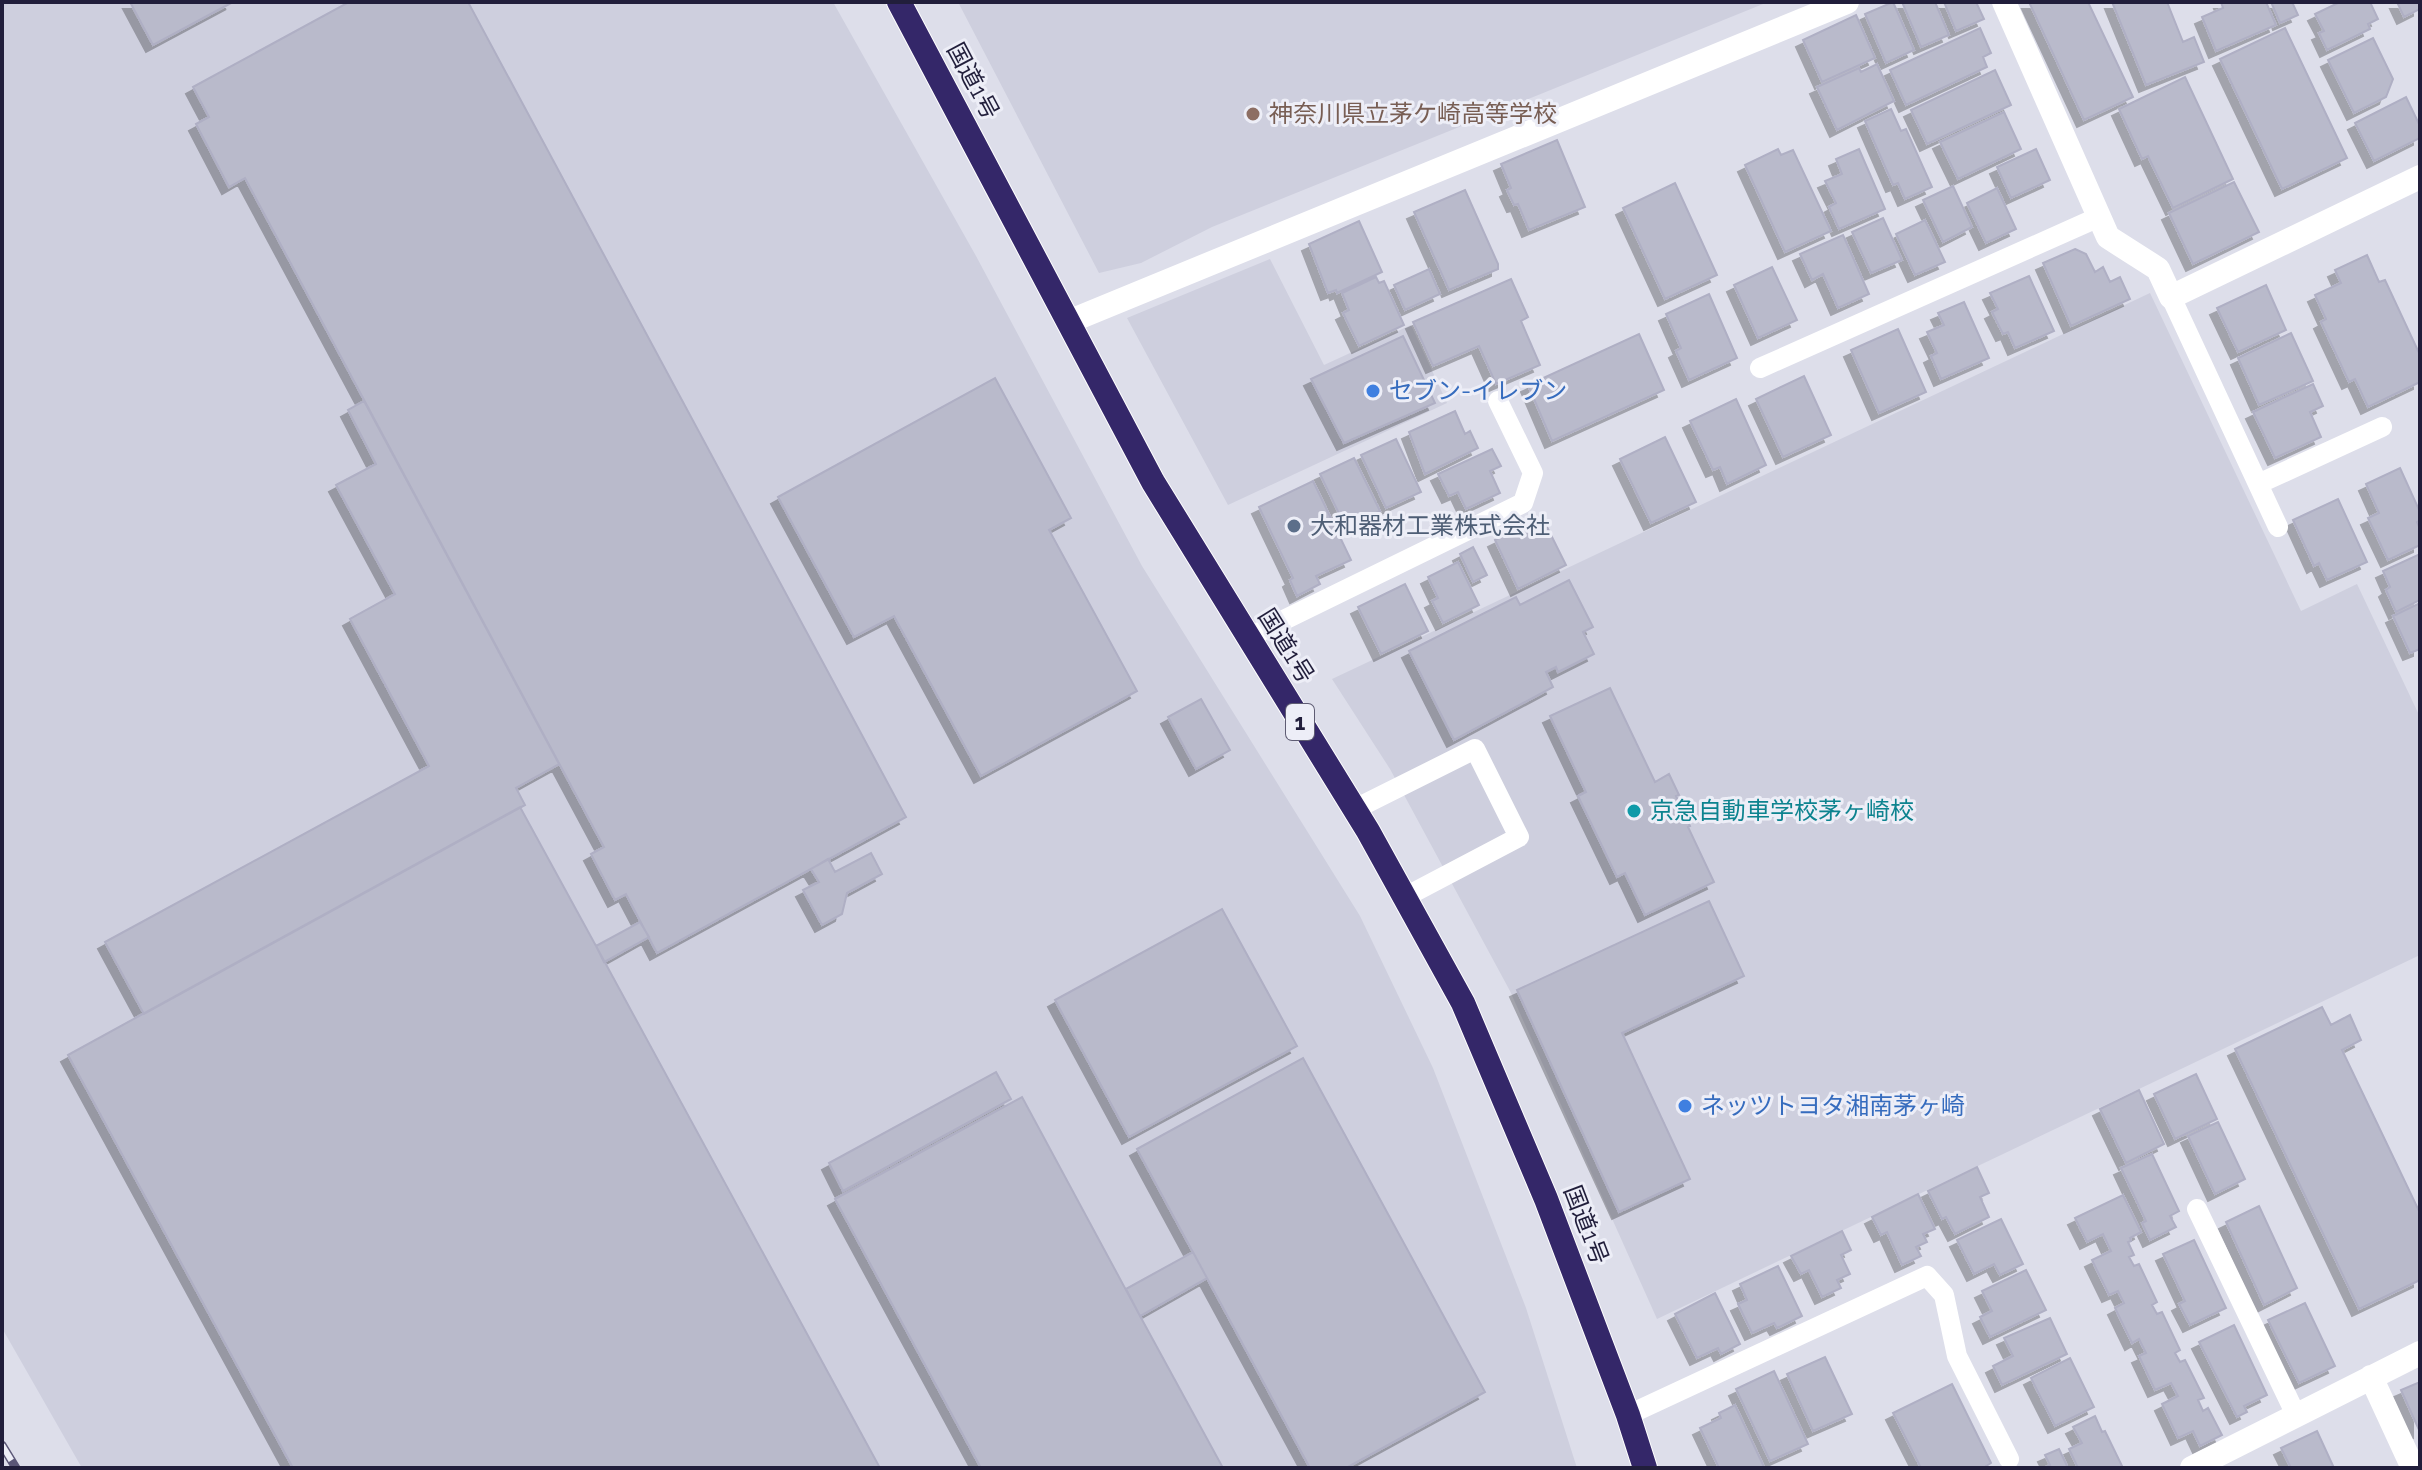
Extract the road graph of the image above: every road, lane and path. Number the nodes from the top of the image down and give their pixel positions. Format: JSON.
{"nodes":[{"id":1,"x":899,"y":2,"type":"edge"},
{"id":2,"x":1847,"y":2,"type":"edge"},
{"id":3,"x":2004,"y":2,"type":"edge"},
{"id":4,"x":2420,"y":177,"type":"edge"},
{"id":5,"x":2099,"y":217,"type":"junction"},
{"id":6,"x":2171,"y":297,"type":"junction"},
{"id":7,"x":1068,"y":322,"type":"junction"},
{"id":8,"x":1760,"y":368,"type":"dead end"},
{"id":9,"x":1498,"y":401,"type":"dead end"},
{"id":10,"x":2382,"y":427,"type":"dead end"},
{"id":11,"x":2258,"y":484,"type":"junction"},
{"id":12,"x":2278,"y":527,"type":"dead end"},
{"id":13,"x":1247,"y":638,"type":"junction"},
{"id":14,"x":1355,"y":809,"type":"junction"},
{"id":15,"x":1405,"y":897,"type":"junction"},
{"id":16,"x":2197,"y":1209,"type":"dead end"},
{"id":17,"x":2420,"y":1353,"type":"edge"},
{"id":18,"x":2371,"y":1377,"type":"junction"},
{"id":19,"x":1628,"y":1415,"type":"junction"},
{"id":20,"x":2296,"y":1415,"type":"junction"},
{"id":21,"x":2009,"y":1459,"type":"dead end"},
{"id":22,"x":1645,"y":1468,"type":"edge"},
{"id":23,"x":2192,"y":1468,"type":"edge"},
{"id":24,"x":2413,"y":1468,"type":"edge"}],
"edges":[{"from":1,"to":7,"type":"highway","name":"国道1号","number":"1"},
{"from":2,"to":7,"type":"street"},
{"from":3,"to":5,"type":"street"},
{"from":4,"to":6,"type":"street"},
{"from":5,"to":6,"type":"street"},
{"from":5,"to":8,"type":"lane"},
{"from":6,"to":11,"type":"lane"},
{"from":7,"to":13,"type":"highway","name":"国道1号","number":"1"},
{"from":9,"to":13,"type":"lane"},
{"from":10,"to":11,"type":"lane"},
{"from":11,"to":12,"type":"lane"},
{"from":13,"to":14,"type":"highway","name":"国道1号","number":"1"},
{"from":14,"to":15,"type":"highway","name":"国道1号","number":"1"},
{"from":14,"to":15,"type":"lane"},
{"from":15,"to":19,"type":"highway","name":"国道1号","number":"1"},
{"from":16,"to":20,"type":"lane"},
{"from":17,"to":18,"type":"street"},
{"from":18,"to":20,"type":"street"},
{"from":18,"to":24,"type":"street"},
{"from":19,"to":21,"type":"lane"},
{"from":19,"to":22,"type":"highway","name":"国道1号","number":"1"},
{"from":20,"to":23,"type":"street"}]}
